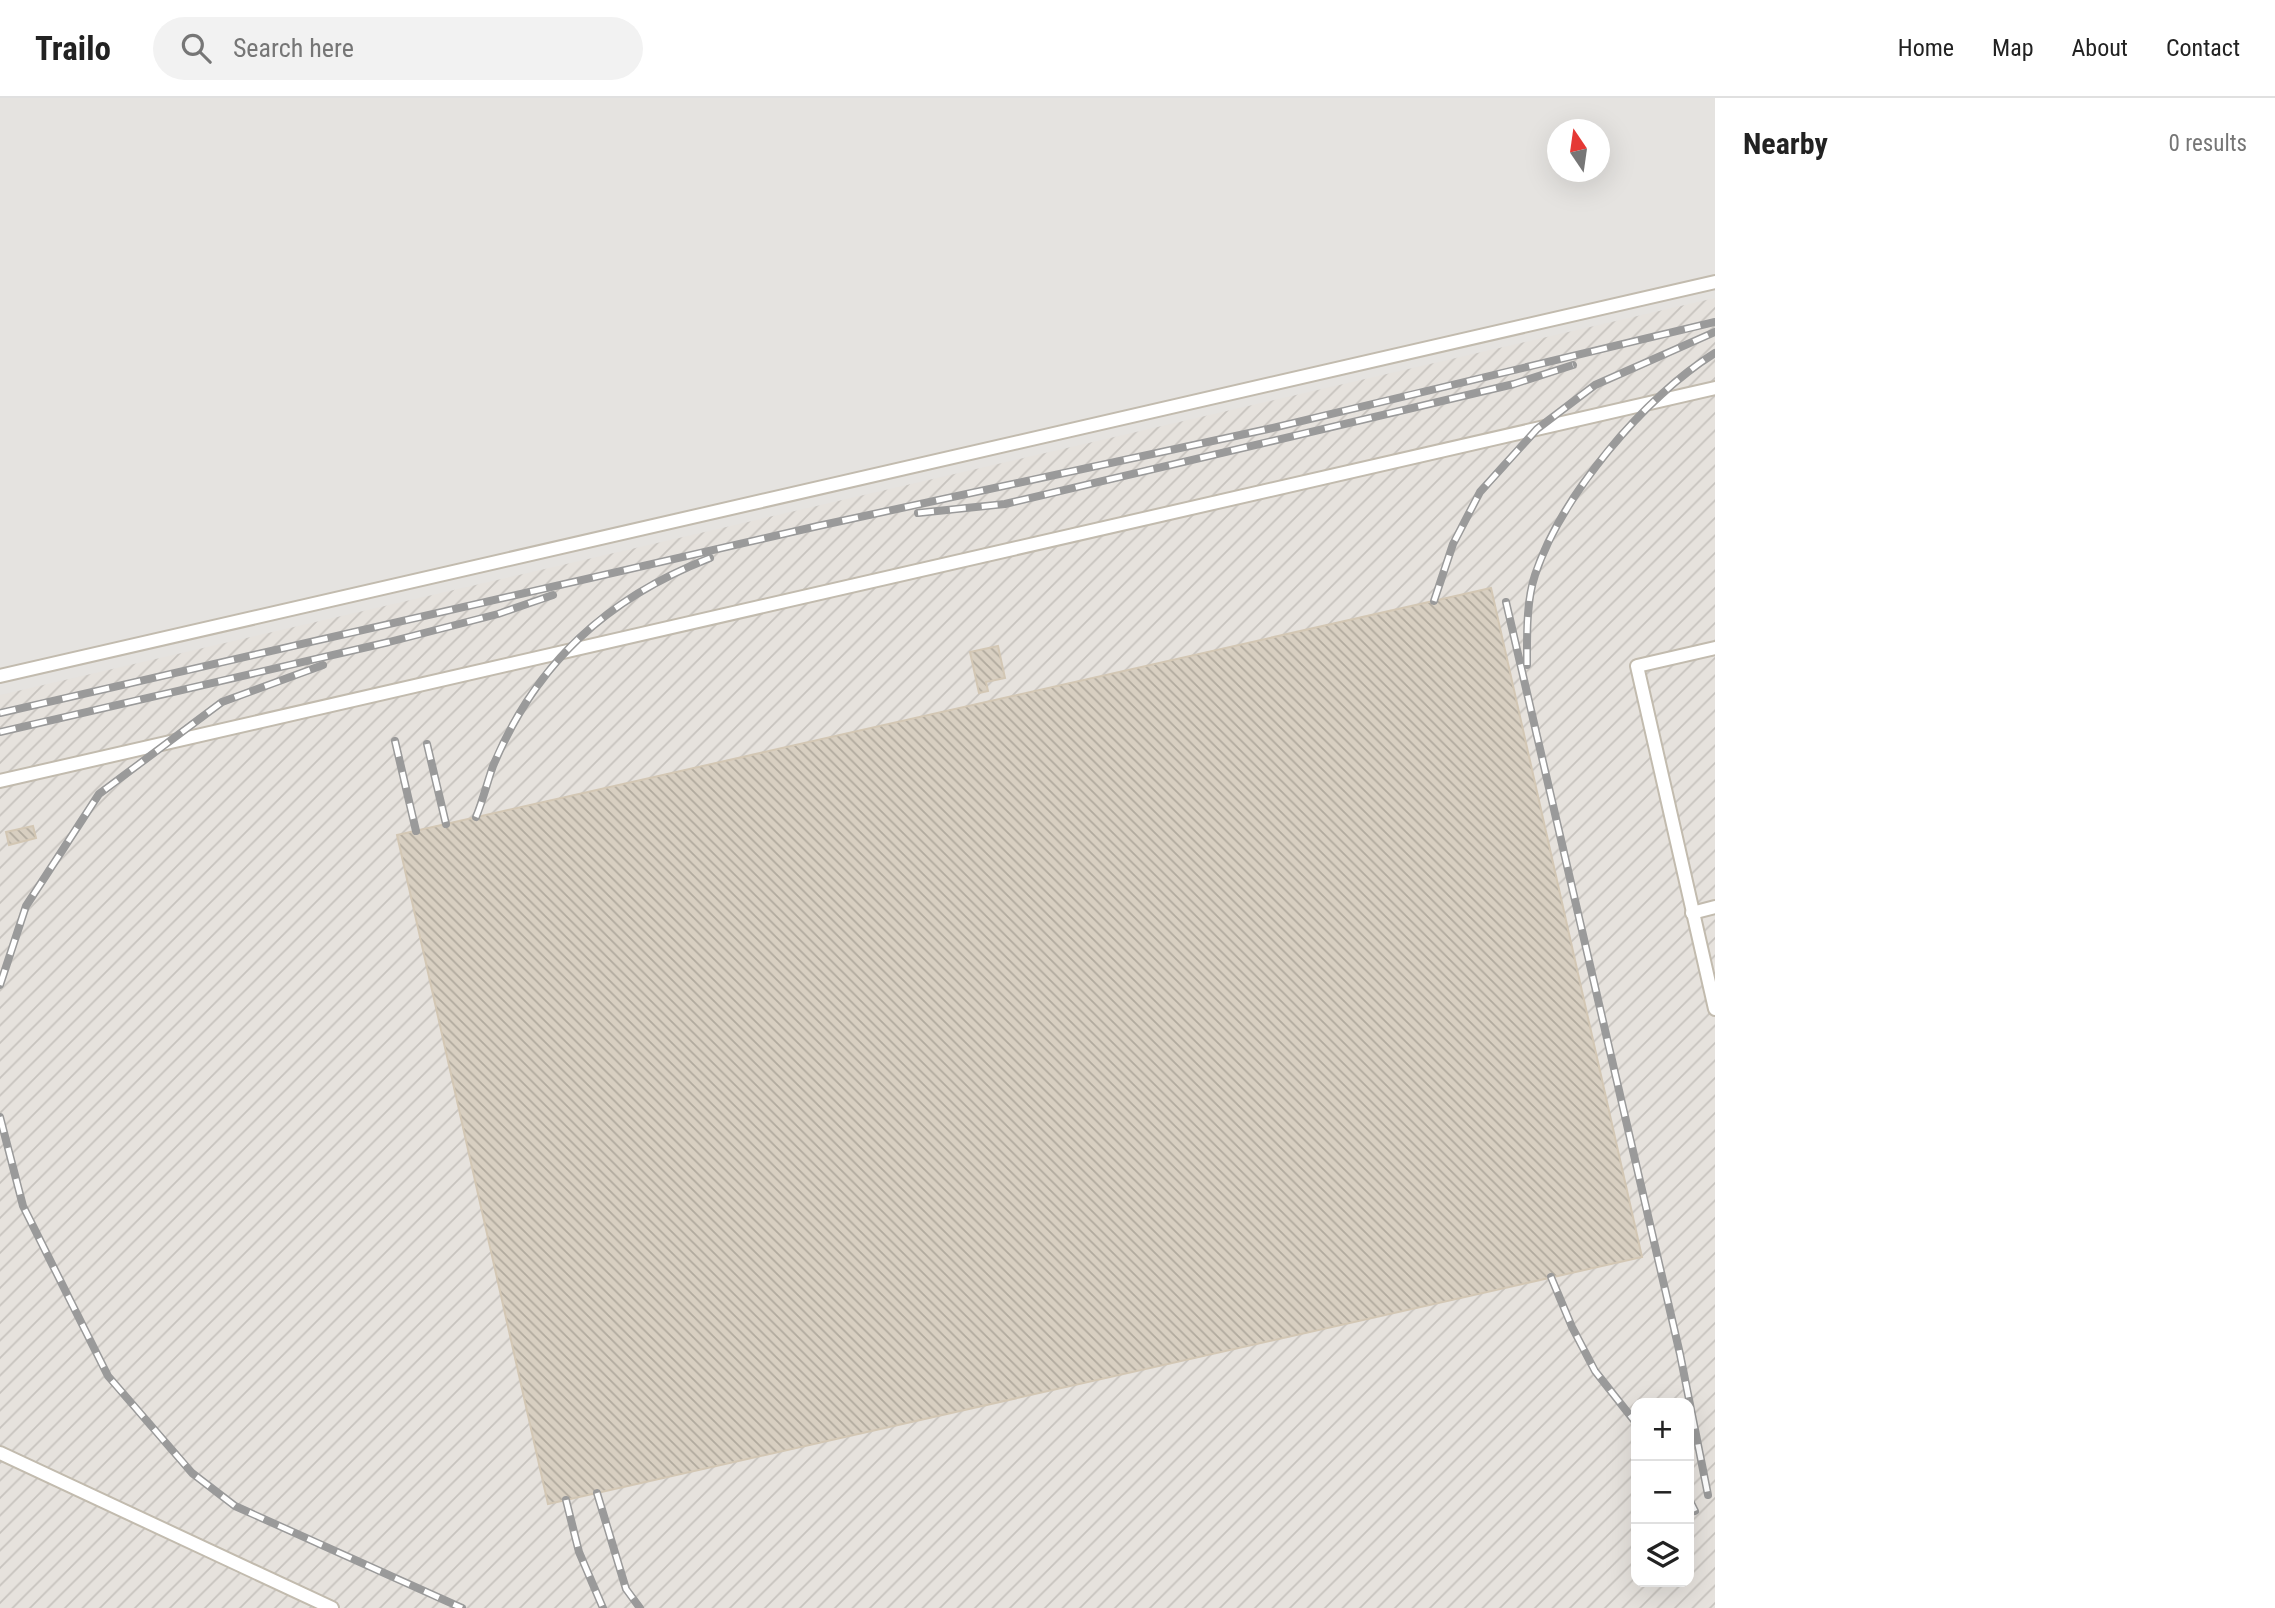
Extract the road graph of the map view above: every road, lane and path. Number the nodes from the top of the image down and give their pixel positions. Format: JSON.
{"nodes":[{"id":1,"x":1715,"y":282,"type":"edge"},
{"id":2,"x":1715,"y":388,"type":"edge"},
{"id":3,"x":1715,"y":648,"type":"edge"},
{"id":4,"x":0,"y":676,"type":"edge"},
{"id":5,"x":0,"y":781,"type":"edge"},
{"id":6,"x":1715,"y":907,"type":"edge"},
{"id":7,"x":1692,"y":913,"type":"junction"},
{"id":8,"x":1715,"y":1009,"type":"edge"},
{"id":9,"x":0,"y":1452,"type":"edge"},
{"id":10,"x":332,"y":1608,"type":"edge"}],
"edges":[{"from":1,"to":4,"type":"lane"},
{"from":2,"to":5,"type":"lane"},
{"from":3,"to":7,"type":"lane"},
{"from":6,"to":7,"type":"lane"},
{"from":7,"to":8,"type":"lane"},
{"from":9,"to":10,"type":"lane"}]}
